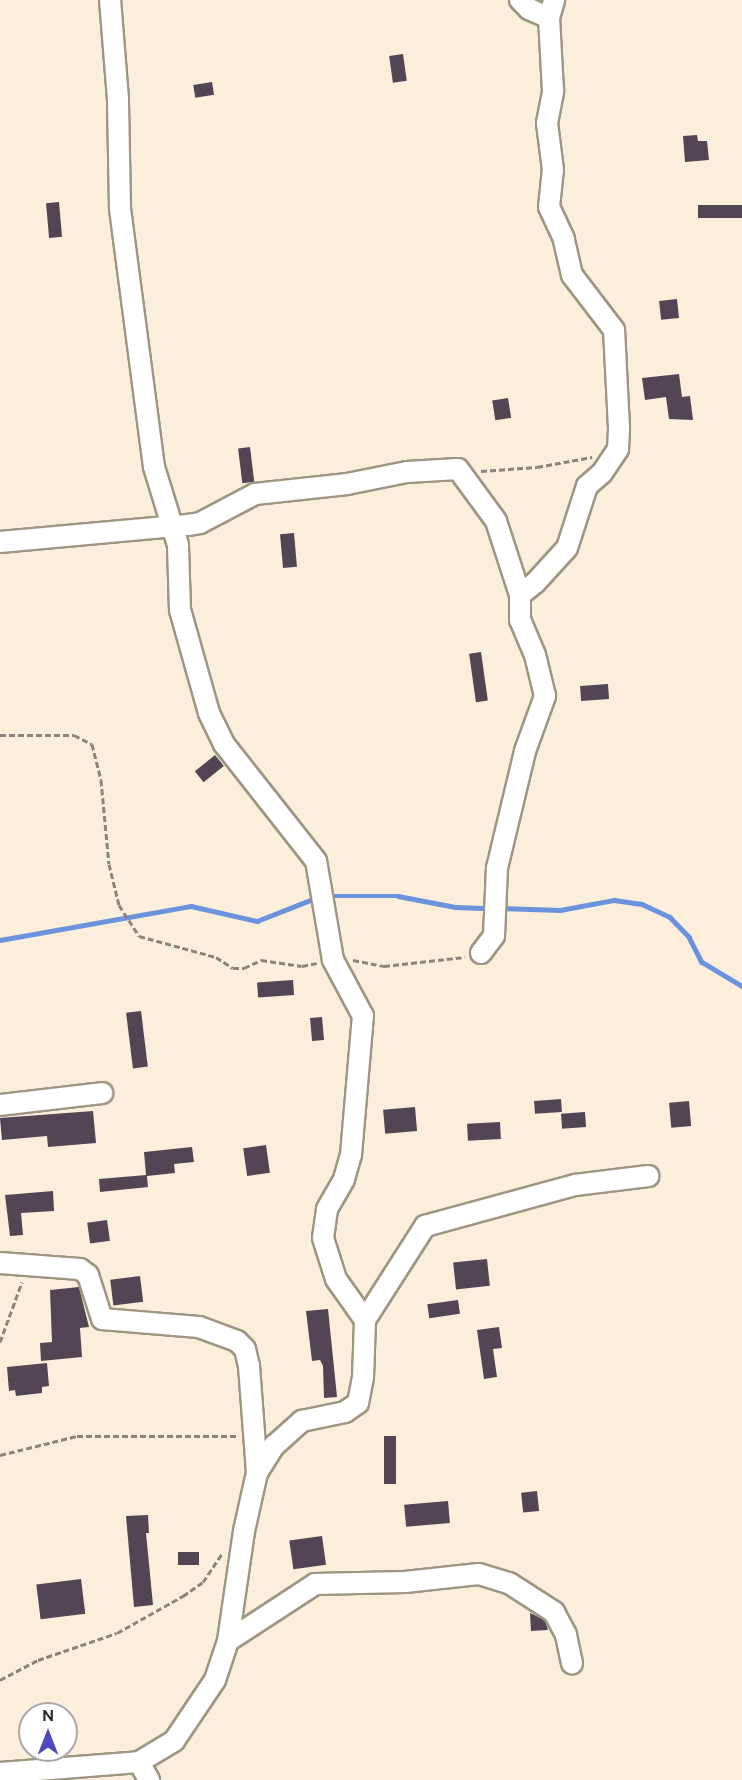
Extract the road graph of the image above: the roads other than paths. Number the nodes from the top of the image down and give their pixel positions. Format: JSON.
{"nodes":[{"id":1,"x":110,"y":0,"type":"edge"},
{"id":2,"x":520,"y":0,"type":"edge"},
{"id":3,"x":551,"y":9,"type":"edge"},
{"id":4,"x":174,"y":526,"type":"junction"},
{"id":5,"x":0,"y":542,"type":"edge"},
{"id":6,"x":520,"y":595,"type":"junction"},
{"id":7,"x":482,"y":953,"type":"road end"},
{"id":8,"x":102,"y":1093,"type":"dead end"},
{"id":9,"x":0,"y":1105,"type":"edge"},
{"id":10,"x":648,"y":1176,"type":"dead end"},
{"id":11,"x":0,"y":1263,"type":"edge"},
{"id":12,"x":365,"y":1320,"type":"junction"},
{"id":13,"x":257,"y":1473,"type":"junction"},
{"id":14,"x":228,"y":1641,"type":"junction"},
{"id":15,"x":572,"y":1663,"type":"dead end"},
{"id":16,"x":139,"y":1762,"type":"junction"},
{"id":17,"x":0,"y":1773,"type":"edge"},
{"id":18,"x":148,"y":1780,"type":"edge"}],
"edges":[{"from":1,"to":4,"type":"street"},
{"from":2,"to":3,"type":"street"},
{"from":3,"to":6,"type":"street"},
{"from":4,"to":5,"type":"street"},
{"from":4,"to":6,"type":"street"},
{"from":4,"to":12,"type":"street"},
{"from":6,"to":7,"type":"street"},
{"from":8,"to":9,"type":"street"},
{"from":10,"to":12,"type":"street"},
{"from":11,"to":13,"type":"street"},
{"from":12,"to":13,"type":"street"},
{"from":13,"to":14,"type":"street"},
{"from":14,"to":15,"type":"street"},
{"from":14,"to":16,"type":"street"},
{"from":16,"to":17,"type":"street"},
{"from":16,"to":18,"type":"street"}]}
